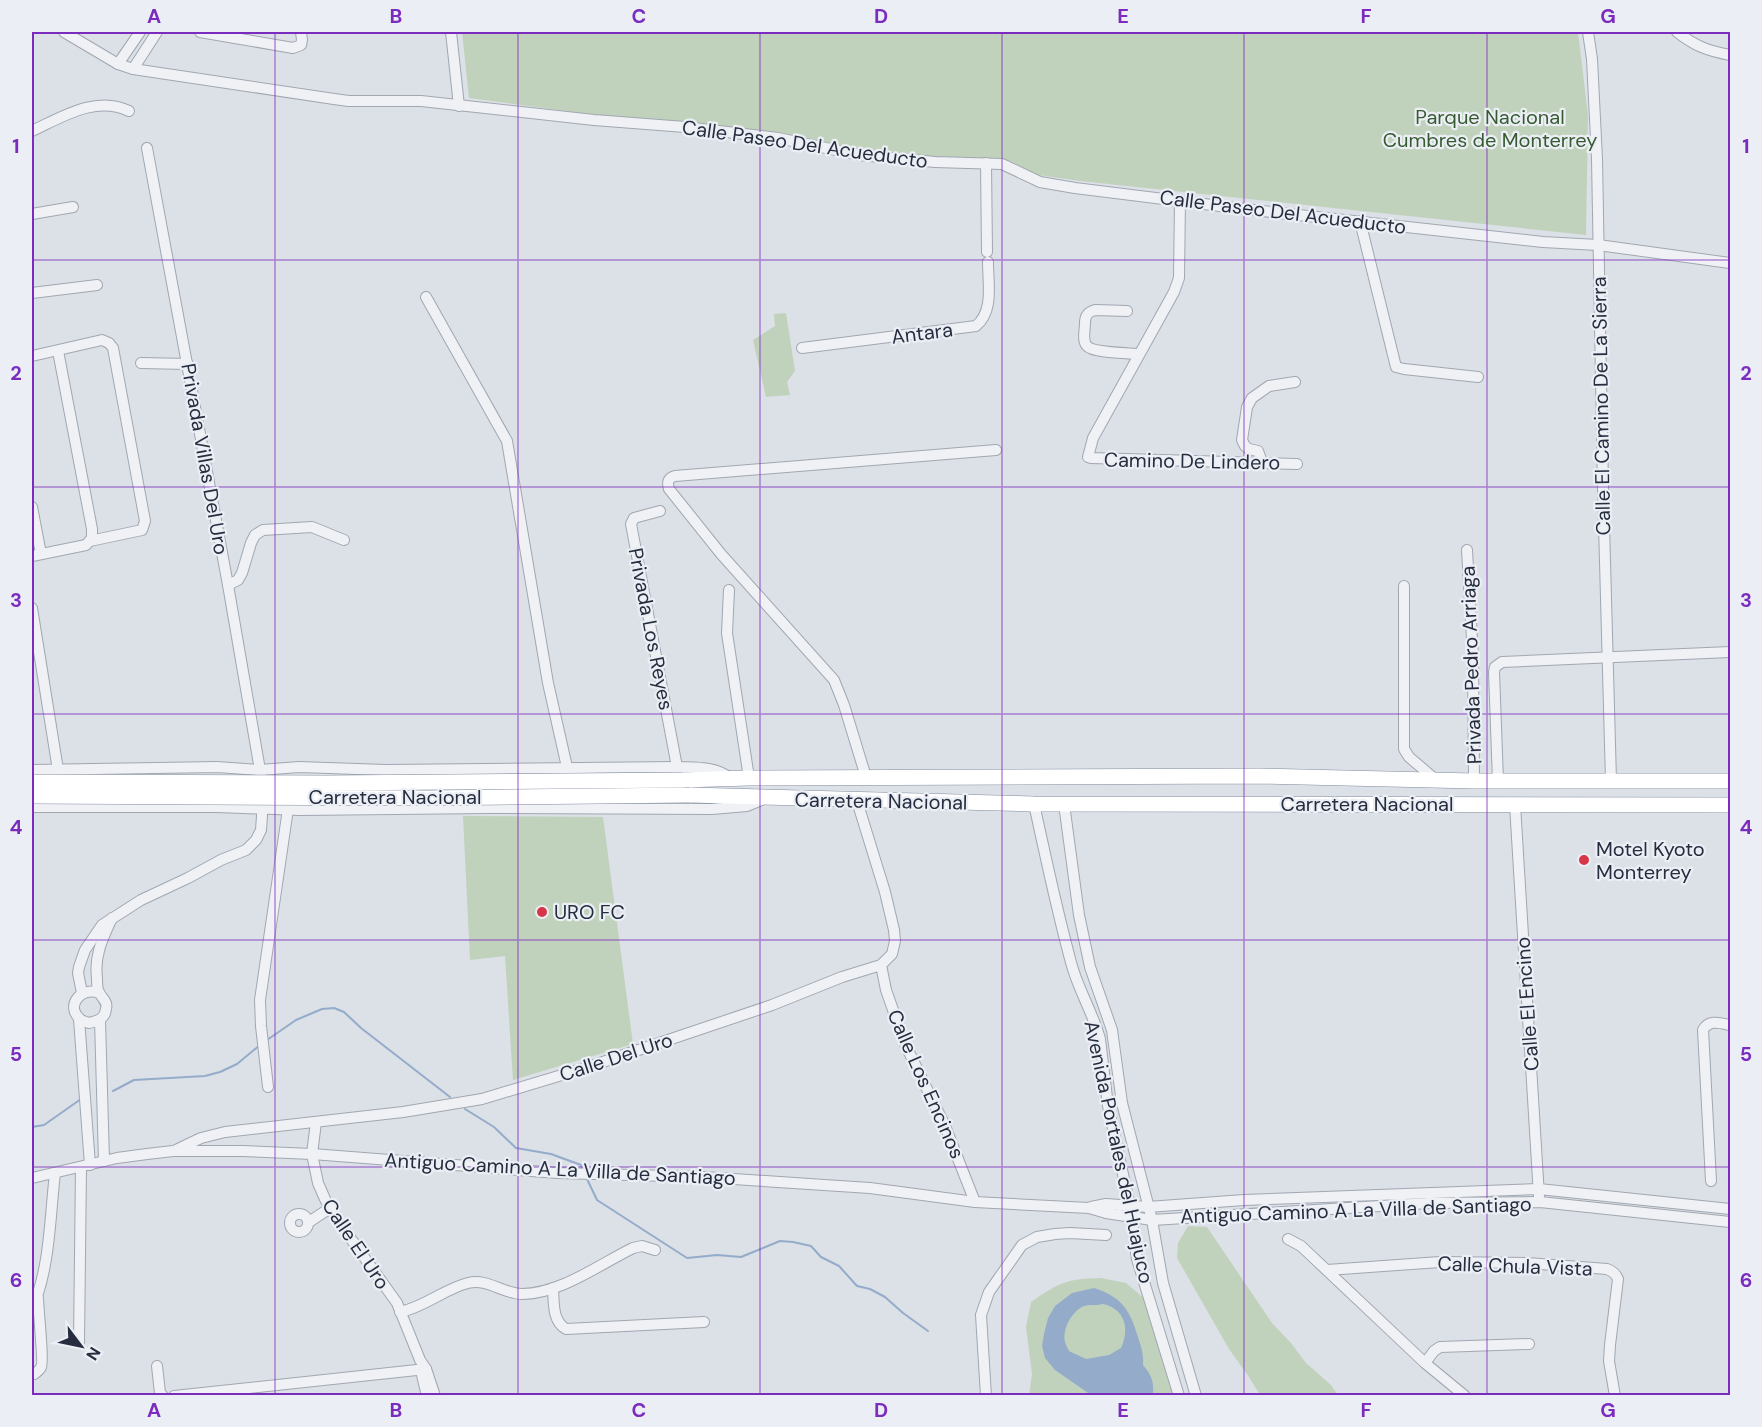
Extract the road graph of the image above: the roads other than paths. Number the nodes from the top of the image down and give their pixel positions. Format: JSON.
{"nodes":[{"id":1,"x":64,"y":32,"type":"edge"},
{"id":2,"x":140,"y":32,"type":"edge"},
{"id":3,"x":157,"y":32,"type":"edge"},
{"id":4,"x":200,"y":32,"type":"edge"},
{"id":5,"x":301,"y":32,"type":"edge"},
{"id":6,"x":451,"y":32,"type":"edge"},
{"id":7,"x":1588,"y":32,"type":"edge"},
{"id":8,"x":1677,"y":32,"type":"edge"},
{"id":9,"x":1731,"y":55,"type":"edge"},
{"id":10,"x":118,"y":64,"type":"junction"},
{"id":11,"x":134,"y":69,"type":"junction"},
{"id":12,"x":459,"y":106,"type":"junction"},
{"id":13,"x":129,"y":111,"type":"dead end"},
{"id":14,"x":32,"y":131,"type":"edge"},
{"id":15,"x":147,"y":148,"type":"dead end"},
{"id":16,"x":986,"y":163,"type":"junction"},
{"id":17,"x":1180,"y":200,"type":"junction"},
{"id":18,"x":73,"y":207,"type":"dead end"},
{"id":19,"x":32,"y":213,"type":"edge"},
{"id":20,"x":1360,"y":221,"type":"junction"},
{"id":21,"x":1598,"y":245,"type":"junction"},
{"id":22,"x":1731,"y":263,"type":"edge"},
{"id":23,"x":97,"y":285,"type":"dead end"},
{"id":24,"x":32,"y":293,"type":"edge"},
{"id":25,"x":426,"y":297,"type":"dead end"},
{"id":26,"x":1127,"y":310,"type":"dead end"},
{"id":27,"x":802,"y":348,"type":"dead end"},
{"id":28,"x":58,"y":351,"type":"junction"},
{"id":29,"x":1138,"y":354,"type":"junction"},
{"id":30,"x":32,"y":356,"type":"edge"},
{"id":31,"x":141,"y":363,"type":"dead end"},
{"id":32,"x":188,"y":364,"type":"junction"},
{"id":33,"x":1479,"y":376,"type":"dead end"},
{"id":34,"x":1295,"y":382,"type":"dead end"},
{"id":35,"x":996,"y":450,"type":"dead end"},
{"id":36,"x":1262,"y":462,"type":"junction"},
{"id":37,"x":1297,"y":464,"type":"dead end"},
{"id":38,"x":32,"y":507,"type":"edge"},
{"id":39,"x":660,"y":511,"type":"dead end"},
{"id":40,"x":344,"y":540,"type":"dead end"},
{"id":41,"x":90,"y":541,"type":"junction"},
{"id":42,"x":1467,"y":550,"type":"dead end"},
{"id":43,"x":36,"y":555,"type":"edge"},
{"id":44,"x":228,"y":585,"type":"junction"},
{"id":45,"x":1404,"y":586,"type":"dead end"},
{"id":46,"x":729,"y":590,"type":"dead end"},
{"id":47,"x":32,"y":609,"type":"edge"},
{"id":48,"x":1731,"y":652,"type":"edge"},
{"id":49,"x":1607,"y":658,"type":"junction"},
{"id":50,"x":217,"y":767,"type":"junction"},
{"id":51,"x":299,"y":767,"type":"junction"},
{"id":52,"x":567,"y":768,"type":"junction"},
{"id":53,"x":32,"y":770,"type":"edge"},
{"id":54,"x":58,"y":770,"type":"junction"},
{"id":55,"x":260,"y":770,"type":"junction"},
{"id":56,"x":680,"y":774,"type":"junction"},
{"id":57,"x":866,"y":777,"type":"junction"},
{"id":58,"x":748,"y":778,"type":"junction"},
{"id":59,"x":1436,"y":780,"type":"junction"},
{"id":60,"x":1474,"y":781,"type":"junction"},
{"id":61,"x":1498,"y":781,"type":"junction"},
{"id":62,"x":1611,"y":781,"type":"junction"},
{"id":63,"x":1731,"y":781,"type":"edge"},
{"id":64,"x":32,"y":782,"type":"edge"},
{"id":65,"x":32,"y":796,"type":"edge"},
{"id":66,"x":768,"y":798,"type":"junction"},
{"id":67,"x":858,"y":801,"type":"junction"},
{"id":68,"x":1034,"y":804,"type":"junction"},
{"id":69,"x":1064,"y":804,"type":"junction"},
{"id":70,"x":1515,"y":805,"type":"junction"},
{"id":71,"x":1731,"y":805,"type":"edge"},
{"id":72,"x":32,"y":807,"type":"edge"},
{"id":73,"x":216,"y":807,"type":"junction"},
{"id":74,"x":288,"y":809,"type":"junction"},
{"id":75,"x":262,"y":810,"type":"junction"},
{"id":76,"x":300,"y":810,"type":"junction"},
{"id":77,"x":1079,"y":915,"type":"junction"},
{"id":78,"x":1059,"y":917,"type":"junction"},
{"id":79,"x":112,"y":918,"type":"junction"},
{"id":80,"x":881,"y":965,"type":"junction"},
{"id":81,"x":82,"y":993,"type":"junction"},
{"id":82,"x":99,"y":993,"type":"junction"},
{"id":83,"x":79,"y":1019,"type":"junction"},
{"id":84,"x":100,"y":1020,"type":"junction"},
{"id":85,"x":1731,"y":1025,"type":"edge"},
{"id":86,"x":268,"y":1087,"type":"dead end"},
{"id":87,"x":316,"y":1122,"type":"junction"},
{"id":88,"x":173,"y":1151,"type":"junction"},
{"id":89,"x":312,"y":1154,"type":"junction"},
{"id":90,"x":104,"y":1161,"type":"junction"},
{"id":91,"x":85,"y":1166,"type":"junction"},
{"id":92,"x":55,"y":1173,"type":"junction"},
{"id":93,"x":32,"y":1178,"type":"edge"},
{"id":94,"x":1711,"y":1182,"type":"dead end"},
{"id":95,"x":1539,"y":1189,"type":"junction"},
{"id":96,"x":975,"y":1202,"type":"junction"},
{"id":97,"x":1540,"y":1202,"type":"junction"},
{"id":98,"x":1148,"y":1207,"type":"junction"},
{"id":99,"x":330,"y":1208,"type":"junction"},
{"id":100,"x":1731,"y":1209,"type":"edge"},
{"id":101,"x":1130,"y":1211,"type":"junction"},
{"id":102,"x":1152,"y":1220,"type":"junction"},
{"id":103,"x":309,"y":1222,"type":"dead end"},
{"id":104,"x":1731,"y":1222,"type":"edge"},
{"id":105,"x":1107,"y":1235,"type":"dead end"},
{"id":106,"x":1288,"y":1239,"type":"dead end"},
{"id":107,"x":655,"y":1250,"type":"dead end"},
{"id":108,"x":1327,"y":1270,"type":"junction"},
{"id":109,"x":1162,"y":1275,"type":"junction"},
{"id":110,"x":1144,"y":1280,"type":"junction"},
{"id":111,"x":554,"y":1288,"type":"junction"},
{"id":112,"x":38,"y":1298,"type":"junction"},
{"id":113,"x":398,"y":1308,"type":"junction"},
{"id":114,"x":32,"y":1309,"type":"edge"},
{"id":115,"x":704,"y":1322,"type":"dead end"},
{"id":116,"x":80,"y":1343,"type":"dead end"},
{"id":117,"x":1529,"y":1344,"type":"dead end"},
{"id":118,"x":1425,"y":1363,"type":"junction"},
{"id":119,"x":157,"y":1366,"type":"dead end"},
{"id":120,"x":422,"y":1366,"type":"junction"},
{"id":121,"x":32,"y":1374,"type":"edge"},
{"id":122,"x":163,"y":1395,"type":"edge"},
{"id":123,"x":174,"y":1395,"type":"edge"},
{"id":124,"x":427,"y":1395,"type":"edge"},
{"id":125,"x":435,"y":1395,"type":"edge"},
{"id":126,"x":986,"y":1395,"type":"edge"},
{"id":127,"x":1179,"y":1395,"type":"edge"},
{"id":128,"x":1196,"y":1395,"type":"edge"},
{"id":129,"x":1465,"y":1395,"type":"edge"},
{"id":130,"x":1615,"y":1395,"type":"edge"}],
"edges":[{"from":1,"to":10,"type":"street","name":"Calle Paseo Del Acueducto"},
{"from":2,"to":10,"type":"street"},
{"from":3,"to":11,"type":"street"},
{"from":4,"to":5,"type":"street"},
{"from":6,"to":12,"type":"street"},
{"from":7,"to":21,"type":"street","name":"Calle El Camino De La Sierra"},
{"from":8,"to":9,"type":"street"},
{"from":10,"to":11,"type":"street","name":"Calle Paseo Del Acueducto"},
{"from":11,"to":12,"type":"street","name":"Calle Paseo Del Acueducto"},
{"from":12,"to":16,"type":"street","name":"Calle Paseo Del Acueducto"},
{"from":13,"to":14,"type":"street"},
{"from":15,"to":32,"type":"street","name":"Privada Villas Del Uro"},
{"from":16,"to":17,"type":"street","name":"Calle Paseo Del Acueducto"},
{"from":16,"to":27,"type":"street","name":"Antara"},
{"from":17,"to":20,"type":"street","name":"Calle Paseo Del Acueducto"},
{"from":17,"to":29,"type":"street"},
{"from":18,"to":19,"type":"street"},
{"from":20,"to":21,"type":"street","name":"Calle Paseo Del Acueducto"},
{"from":20,"to":33,"type":"street"},
{"from":21,"to":22,"type":"street","name":"Calle Paseo Del Acueducto"},
{"from":21,"to":49,"type":"street","name":"Calle El Camino De La Sierra"},
{"from":23,"to":24,"type":"street"},
{"from":25,"to":52,"type":"street"},
{"from":26,"to":29,"type":"street"},
{"from":28,"to":30,"type":"street"},
{"from":28,"to":41,"type":"street"},
{"from":28,"to":41,"type":"street"},
{"from":29,"to":36,"type":"street","name":"Camino De Lindero"},
{"from":31,"to":32,"type":"street"},
{"from":32,"to":44,"type":"street","name":"Privada Villas Del Uro"},
{"from":34,"to":36,"type":"street"},
{"from":35,"to":57,"type":"street"},
{"from":36,"to":37,"type":"street","name":"Camino De Lindero"},
{"from":38,"to":43,"type":"street"},
{"from":39,"to":56,"type":"street","name":"Privada Los Reyes"},
{"from":40,"to":44,"type":"street"},
{"from":41,"to":43,"type":"street"},
{"from":42,"to":60,"type":"street","name":"Privada Pedro Arriaga"},
{"from":44,"to":55,"type":"street","name":"Privada Villas Del Uro"},
{"from":45,"to":59,"type":"street"},
{"from":46,"to":58,"type":"street"},
{"from":47,"to":54,"type":"street"},
{"from":48,"to":49,"type":"street"},
{"from":49,"to":61,"type":"street"},
{"from":49,"to":62,"type":"street","name":"Calle El Camino De La Sierra"},
{"from":50,"to":54,"type":"street"},
{"from":50,"to":55,"type":"street"},
{"from":50,"to":73,"type":"street"},
{"from":51,"to":52,"type":"street"},
{"from":51,"to":55,"type":"street"},
{"from":51,"to":76,"type":"street"},
{"from":52,"to":56,"type":"street"},
{"from":53,"to":54,"type":"street"},
{"from":55,"to":75,"type":"street","name":"Privada Villas Del Uro"},
{"from":56,"to":58,"type":"highway","name":"Carretera Nacional"},
{"from":56,"to":64,"type":"highway","name":"Carretera Nacional","bridge":true},
{"from":57,"to":58,"type":"highway","name":"Carretera Nacional"},
{"from":57,"to":59,"type":"highway","name":"Carretera Nacional"},
{"from":59,"to":60,"type":"highway","name":"Carretera Nacional"},
{"from":60,"to":61,"type":"highway","name":"Carretera Nacional"},
{"from":61,"to":62,"type":"highway","name":"Carretera Nacional"},
{"from":62,"to":63,"type":"highway","name":"Carretera Nacional"},
{"from":65,"to":66,"type":"highway","name":"Carretera Nacional","bridge":true},
{"from":66,"to":67,"type":"highway","name":"Carretera Nacional"},
{"from":66,"to":76,"type":"street"},
{"from":67,"to":68,"type":"highway","name":"Carretera Nacional"},
{"from":67,"to":80,"type":"street"},
{"from":68,"to":69,"type":"highway","name":"Carretera Nacional"},
{"from":68,"to":78,"type":"street","name":"Avenida Portales del Huajuco"},
{"from":69,"to":70,"type":"highway","name":"Carretera Nacional"},
{"from":69,"to":77,"type":"street","name":"Avenida Portales del Huajuco"},
{"from":70,"to":71,"type":"highway","name":"Carretera Nacional"},
{"from":70,"to":95,"type":"street","name":"Calle El Encino"},
{"from":72,"to":73,"type":"street"},
{"from":73,"to":75,"type":"street"},
{"from":74,"to":75,"type":"street"},
{"from":74,"to":76,"type":"street"},
{"from":74,"to":86,"type":"street"},
{"from":75,"to":79,"type":"street","name":"Privada Villas Del Uro"},
{"from":77,"to":78,"type":"street"},
{"from":77,"to":98,"type":"street","name":"Avenida Portales del Huajuco"},
{"from":78,"to":101,"type":"street","name":"Avenida Portales del Huajuco"},
{"from":79,"to":81,"type":"street","name":"Privada Villas Del Uro"},
{"from":79,"to":82,"type":"street"},
{"from":80,"to":87,"type":"street","name":"Calle Del Uro"},
{"from":80,"to":96,"type":"street","name":"Calle Los Encinos"},
{"from":81,"to":82,"type":"street"},
{"from":81,"to":83,"type":"street"},
{"from":82,"to":84,"type":"street"},
{"from":83,"to":84,"type":"street"},
{"from":83,"to":91,"type":"street"},
{"from":84,"to":90,"type":"street"},
{"from":85,"to":94,"type":"street"},
{"from":87,"to":88,"type":"street","name":"Calle Del Uro"},
{"from":87,"to":89,"type":"street","name":"Calle El Uro"},
{"from":88,"to":89,"type":"street","name":"Antiguo Camino A La Villa de Santiago"},
{"from":88,"to":90,"type":"street","name":"Antiguo Camino A La Villa de Santiago"},
{"from":89,"to":96,"type":"street","name":"Antiguo Camino A La Villa de Santiago"},
{"from":89,"to":99,"type":"street","name":"Calle El Uro"},
{"from":90,"to":91,"type":"street","name":"Antiguo Camino A La Villa de Santiago"},
{"from":91,"to":92,"type":"street","name":"Antiguo Camino A La Villa de Santiago"},
{"from":91,"to":116,"type":"street"},
{"from":92,"to":93,"type":"street","name":"Antiguo Camino A La Villa de Santiago"},
{"from":92,"to":112,"type":"street"},
{"from":95,"to":97,"type":"street","name":"Calle El Encino"},
{"from":95,"to":98,"type":"street","name":"Antiguo Camino A La Villa de Santiago"},
{"from":95,"to":100,"type":"street","name":"Antiguo Camino A La Villa de Santiago"},
{"from":96,"to":101,"type":"street","name":"Antiguo Camino A La Villa de Santiago"},
{"from":97,"to":102,"type":"street","name":"Antiguo Camino A La Villa de Santiago"},
{"from":97,"to":104,"type":"street","name":"Antiguo Camino A La Villa de Santiago"},
{"from":98,"to":101,"type":"street","name":"Antiguo Camino A La Villa de Santiago"},
{"from":98,"to":102,"type":"street","name":"Avenida Portales del Huajuco"},
{"from":99,"to":103,"type":"street"},
{"from":99,"to":113,"type":"street","name":"Calle El Uro"},
{"from":101,"to":102,"type":"street","name":"Antiguo Camino A La Villa de Santiago"},
{"from":101,"to":110,"type":"street","name":"Avenida Portales del Huajuco"},
{"from":102,"to":109,"type":"street","name":"Avenida Portales del Huajuco"},
{"from":105,"to":126,"type":"street"},
{"from":106,"to":108,"type":"street"},
{"from":107,"to":111,"type":"street"},
{"from":108,"to":118,"type":"street"},
{"from":108,"to":130,"type":"street","name":"Calle Chula Vista"},
{"from":109,"to":110,"type":"street"},
{"from":109,"to":128,"type":"street","name":"Avenida Portales del Huajuco"},
{"from":110,"to":127,"type":"street","name":"Avenida Portales del Huajuco"},
{"from":111,"to":113,"type":"street"},
{"from":111,"to":115,"type":"street"},
{"from":112,"to":114,"type":"street"},
{"from":112,"to":121,"type":"street"},
{"from":113,"to":120,"type":"street","name":"Calle El Uro"},
{"from":117,"to":118,"type":"street"},
{"from":118,"to":129,"type":"street"},
{"from":119,"to":122,"type":"street"},
{"from":120,"to":123,"type":"street"},
{"from":120,"to":124,"type":"street","name":"Calle El Uro"},
{"from":120,"to":125,"type":"street","name":"Calle El Uro"}]}
